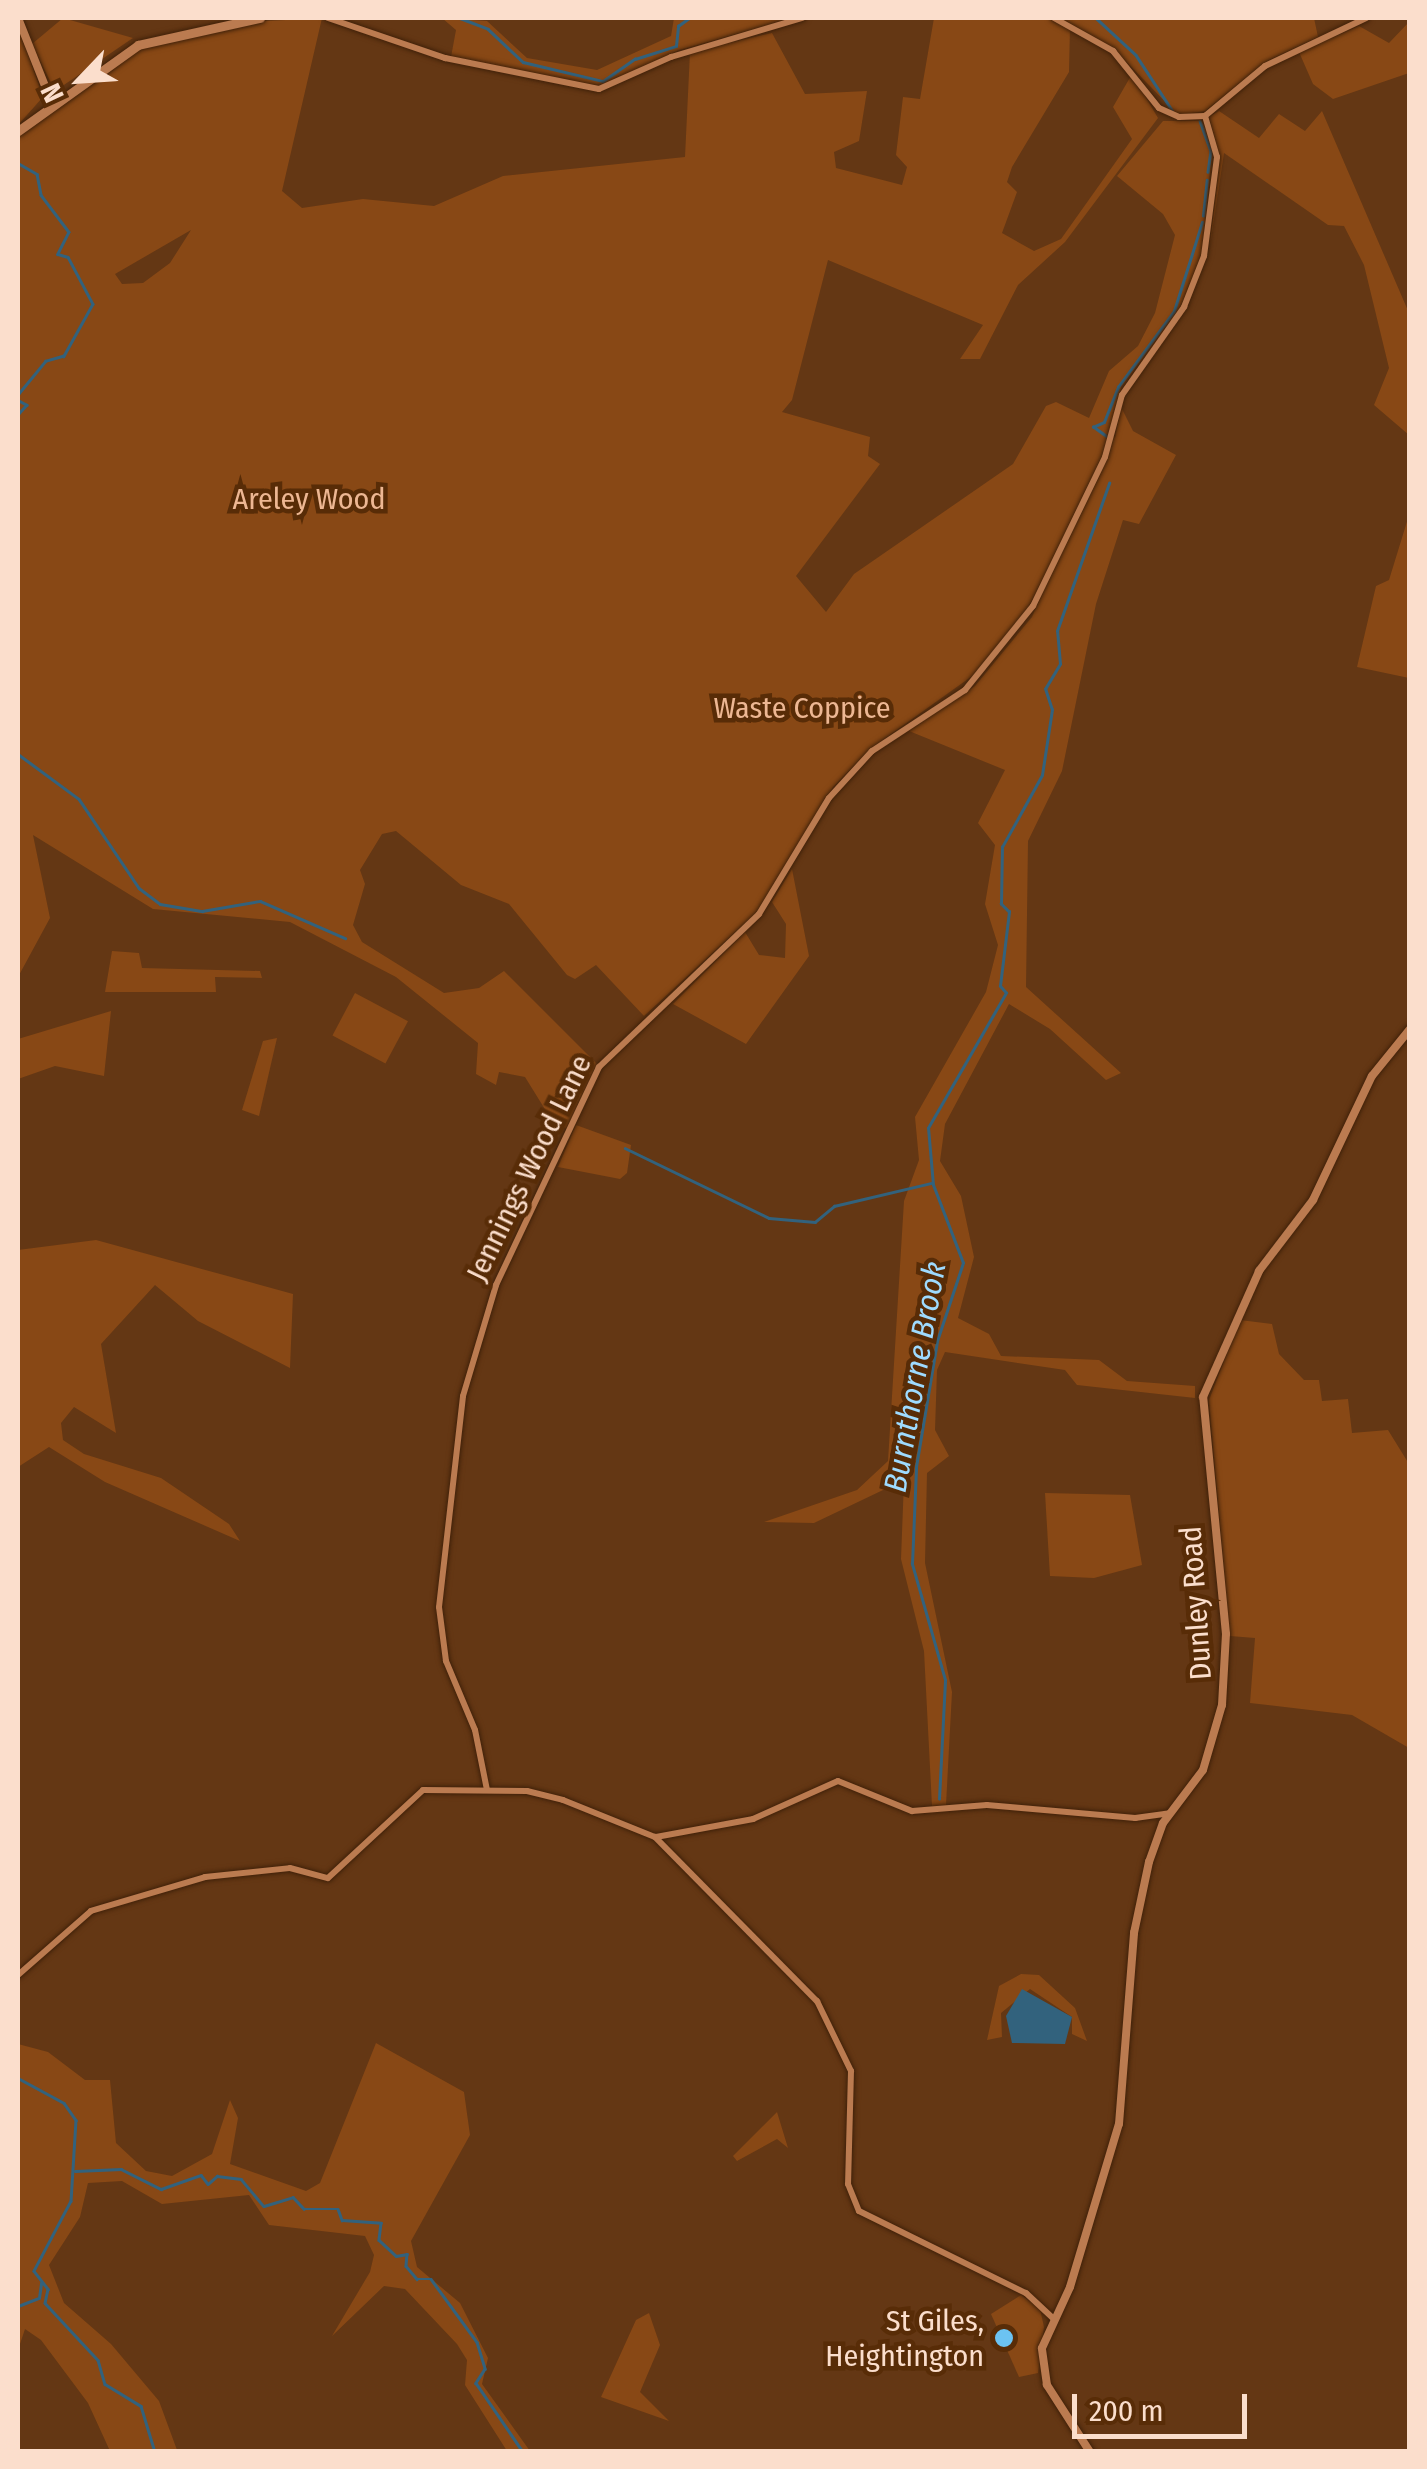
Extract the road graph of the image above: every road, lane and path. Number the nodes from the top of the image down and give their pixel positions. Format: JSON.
{"nodes":[{"id":1,"x":18,"y":18,"type":"edge"},
{"id":2,"x":260,"y":18,"type":"edge"},
{"id":3,"x":328,"y":18,"type":"edge"},
{"id":4,"x":802,"y":18,"type":"edge"},
{"id":5,"x":1054,"y":18,"type":"edge"},
{"id":6,"x":1366,"y":18,"type":"edge"},
{"id":7,"x":51,"y":101,"type":"junction"},
{"id":8,"x":1205,"y":116,"type":"junction"},
{"id":9,"x":18,"y":131,"type":"edge"},
{"id":10,"x":1410,"y":1028,"type":"edge"},
{"id":11,"x":487,"y":1790,"type":"junction"},
{"id":12,"x":1170,"y":1813,"type":"junction"},
{"id":13,"x":655,"y":1837,"type":"junction"},
{"id":14,"x":18,"y":1975,"type":"edge"},
{"id":15,"x":1053,"y":2318,"type":"junction"},
{"id":16,"x":1090,"y":2452,"type":"edge"}],
"edges":[{"from":1,"to":7,"type":"street"},
{"from":2,"to":7,"type":"main road"},
{"from":3,"to":4,"type":"street"},
{"from":5,"to":8,"type":"street"},
{"from":6,"to":8,"type":"street"},
{"from":7,"to":9,"type":"main road"},
{"from":8,"to":11,"type":"street","name":"Jennings Wood Lane"},
{"from":10,"to":12,"type":"street","name":"Dunley Road"},
{"from":11,"to":13,"type":"street"},
{"from":11,"to":14,"type":"street"},
{"from":12,"to":13,"type":"street"},
{"from":12,"to":15,"type":"street","name":"Dunley Road"},
{"from":13,"to":15,"type":"street"},
{"from":15,"to":16,"type":"street","name":"Dunley Road"}]}
